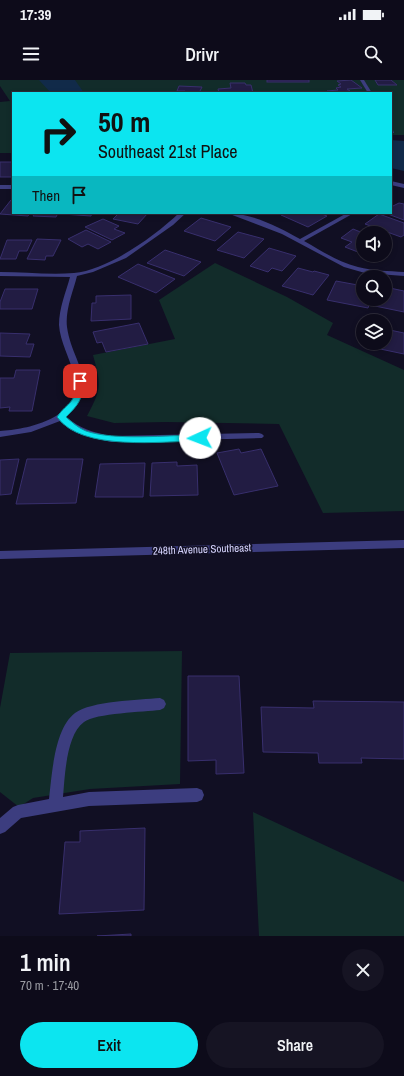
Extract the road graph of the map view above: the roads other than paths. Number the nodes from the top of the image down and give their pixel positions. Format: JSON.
{"nodes":[{"id":1,"x":362,"y":80,"type":"edge"},
{"id":2,"x":369,"y":92,"type":"edge"},
{"id":3,"x":392,"y":183,"type":"edge"},
{"id":4,"x":404,"y":186,"type":"edge"},
{"id":5,"x":0,"y":187,"type":"edge"},
{"id":6,"x":12,"y":187,"type":"edge"},
{"id":7,"x":182,"y":214,"type":"edge"},
{"id":8,"x":233,"y":214,"type":"edge"},
{"id":9,"x":350,"y":214,"type":"edge"},
{"id":10,"x":300,"y":241,"type":"junction"},
{"id":11,"x":0,"y":274,"type":"edge"},
{"id":12,"x":404,"y":274,"type":"edge"},
{"id":13,"x":74,"y":275,"type":"junction"},
{"id":14,"x":61,"y":417,"type":"junction"},
{"id":15,"x":0,"y":434,"type":"edge"},
{"id":16,"x":259,"y":436,"type":"dead end"},
{"id":17,"x":404,"y":544,"type":"edge"},
{"id":18,"x":0,"y":555,"type":"edge"},
{"id":19,"x":160,"y":704,"type":"dead end"},
{"id":20,"x":197,"y":795,"type":"dead end"},
{"id":21,"x":55,"y":806,"type":"junction"},
{"id":22,"x":0,"y":827,"type":"edge"}],
"edges":[{"from":1,"to":2,"type":"street"},
{"from":3,"to":4,"type":"street"},
{"from":5,"to":6,"type":"street"},
{"from":7,"to":13,"type":"street"},
{"from":8,"to":10,"type":"street"},
{"from":9,"to":10,"type":"street"},
{"from":10,"to":12,"type":"street"},
{"from":11,"to":13,"type":"street"},
{"from":13,"to":14,"type":"street"},
{"from":14,"to":15,"type":"street"},
{"from":14,"to":16,"type":"street"},
{"from":17,"to":18,"type":"street","name":"248th Avenue Southeast"},
{"from":19,"to":21,"type":"street"},
{"from":20,"to":21,"type":"street"},
{"from":21,"to":22,"type":"street"}]}
